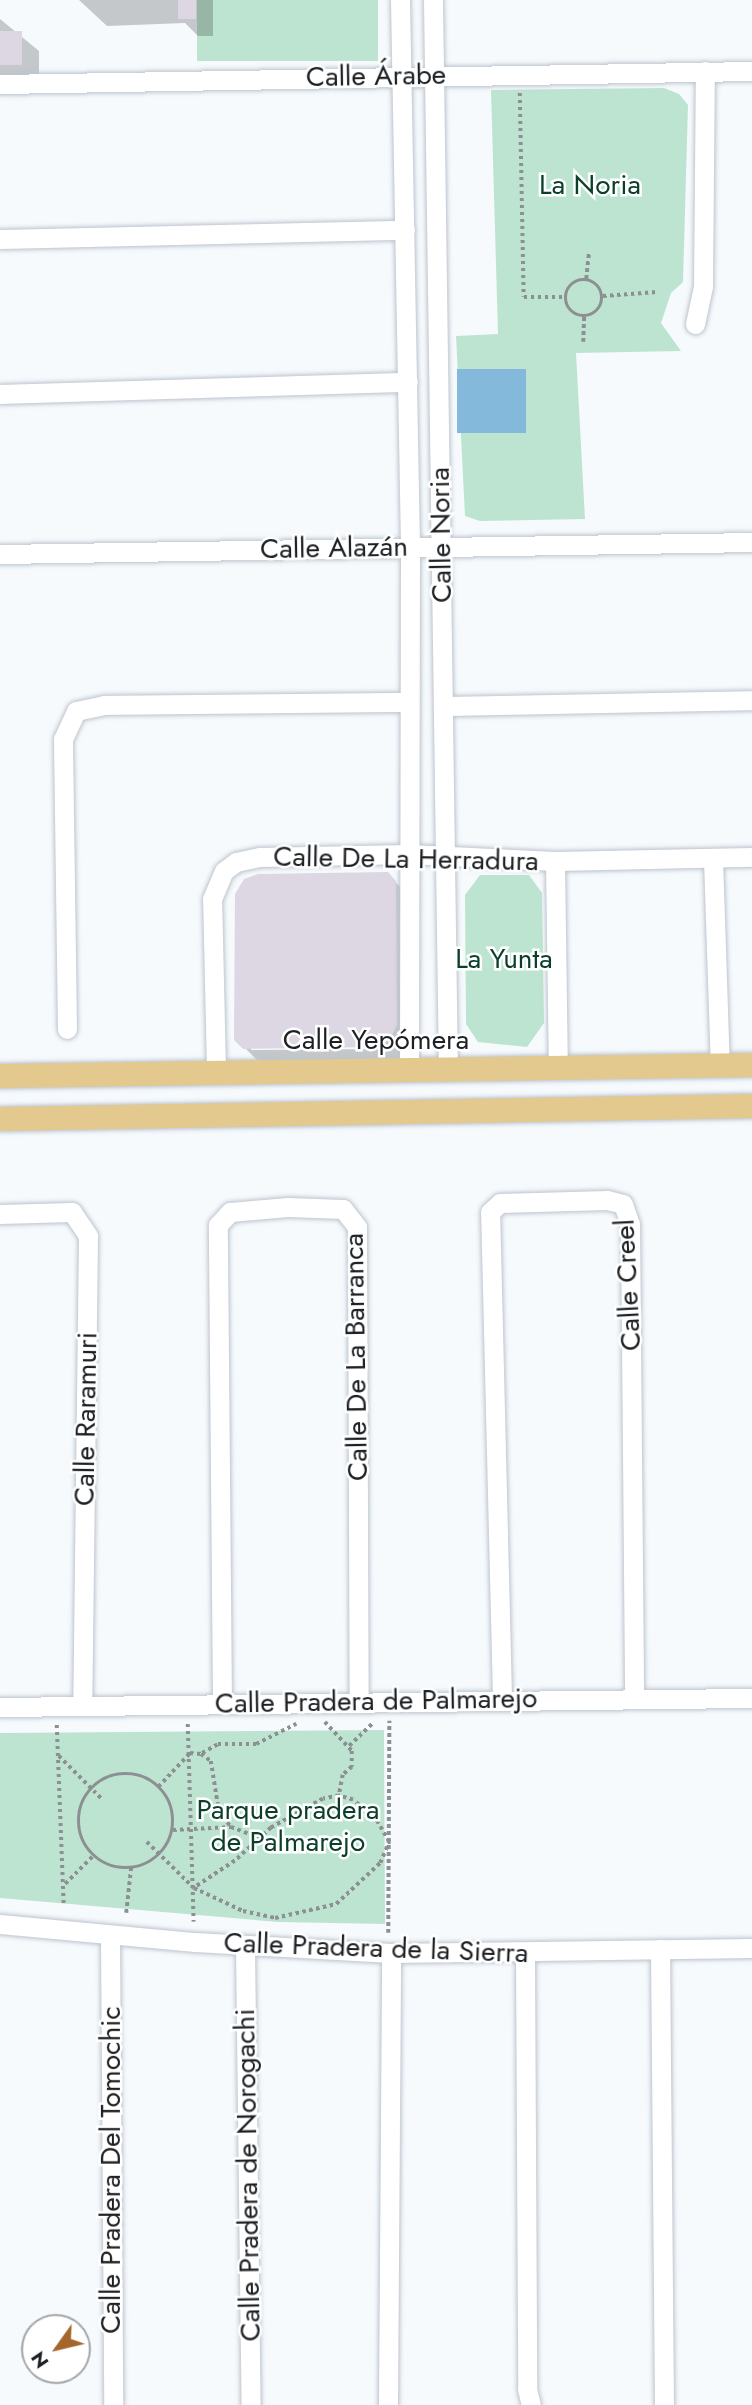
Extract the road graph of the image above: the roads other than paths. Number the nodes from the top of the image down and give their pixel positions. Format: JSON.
{"nodes":[{"id":1,"x":400,"y":0,"type":"edge"},
{"id":2,"x":433,"y":0,"type":"edge"},
{"id":3,"x":705,"y":71,"type":"junction"},
{"id":4,"x":752,"y":71,"type":"edge"},
{"id":5,"x":402,"y":75,"type":"junction"},
{"id":6,"x":433,"y":75,"type":"junction"},
{"id":7,"x":0,"y":84,"type":"edge"},
{"id":8,"x":405,"y":230,"type":"junction"},
{"id":9,"x":0,"y":239,"type":"edge"},
{"id":10,"x":695,"y":324,"type":"dead end"},
{"id":11,"x":408,"y":382,"type":"junction"},
{"id":12,"x":0,"y":394,"type":"edge"},
{"id":13,"x":752,"y":542,"type":"edge"},
{"id":14,"x":441,"y":546,"type":"junction"},
{"id":15,"x":410,"y":547,"type":"junction"},
{"id":16,"x":0,"y":554,"type":"edge"},
{"id":17,"x":752,"y":700,"type":"edge"},
{"id":18,"x":409,"y":702,"type":"junction"},
{"id":19,"x":443,"y":706,"type":"junction"},
{"id":20,"x":408,"y":854,"type":"junction"},
{"id":21,"x":444,"y":857,"type":"junction"},
{"id":22,"x":752,"y":858,"type":"edge"},
{"id":23,"x":713,"y":859,"type":"junction"},
{"id":24,"x":555,"y":861,"type":"junction"},
{"id":25,"x":67,"y":1029,"type":"dead end"},
{"id":26,"x":720,"y":1065,"type":"junction"},
{"id":27,"x":752,"y":1065,"type":"edge"},
{"id":28,"x":558,"y":1067,"type":"junction"},
{"id":29,"x":216,"y":1070,"type":"junction"},
{"id":30,"x":409,"y":1071,"type":"junction"},
{"id":31,"x":448,"y":1071,"type":"junction"},
{"id":32,"x":0,"y":1076,"type":"edge"},
{"id":33,"x":752,"y":1106,"type":"edge"},
{"id":34,"x":0,"y":1119,"type":"edge"},
{"id":35,"x":0,"y":1214,"type":"edge"},
{"id":36,"x":634,"y":1696,"type":"junction"},
{"id":37,"x":502,"y":1698,"type":"junction"},
{"id":38,"x":752,"y":1698,"type":"edge"},
{"id":39,"x":359,"y":1701,"type":"junction"},
{"id":40,"x":222,"y":1703,"type":"junction"},
{"id":41,"x":82,"y":1704,"type":"junction"},
{"id":42,"x":0,"y":1706,"type":"edge"},
{"id":43,"x":0,"y":1924,"type":"edge"},
{"id":44,"x":110,"y":1936,"type":"junction"},
{"id":45,"x":390,"y":1943,"type":"junction"},
{"id":46,"x":245,"y":1946,"type":"junction"},
{"id":47,"x":752,"y":1948,"type":"edge"},
{"id":48,"x":660,"y":1949,"type":"junction"},
{"id":49,"x":525,"y":1954,"type":"junction"},
{"id":50,"x":113,"y":2405,"type":"edge"},
{"id":51,"x":251,"y":2405,"type":"edge"},
{"id":52,"x":388,"y":2405,"type":"edge"},
{"id":53,"x":531,"y":2405,"type":"edge"},
{"id":54,"x":664,"y":2405,"type":"edge"}],
"edges":[{"from":1,"to":5,"type":"street","name":"Calle Noria"},
{"from":2,"to":6,"type":"street","name":"Calle Noria"},
{"from":3,"to":4,"type":"street","name":"Calle Árabe"},
{"from":3,"to":6,"type":"street","name":"Calle Árabe"},
{"from":3,"to":10,"type":"street"},
{"from":5,"to":6,"type":"street","name":"Calle Árabe"},
{"from":5,"to":7,"type":"street","name":"Calle Árabe"},
{"from":5,"to":8,"type":"street","name":"Calle Noria"},
{"from":6,"to":14,"type":"street","name":"Calle Noria"},
{"from":8,"to":9,"type":"street"},
{"from":8,"to":11,"type":"street","name":"Calle Noria"},
{"from":11,"to":12,"type":"street"},
{"from":11,"to":15,"type":"street","name":"Calle Noria"},
{"from":13,"to":14,"type":"street","name":"Calle Alazán"},
{"from":14,"to":15,"type":"street","name":"Calle Alazán"},
{"from":14,"to":19,"type":"street","name":"Calle Noria"},
{"from":15,"to":16,"type":"street","name":"Calle Alazán"},
{"from":15,"to":18,"type":"street","name":"Calle Noria"},
{"from":17,"to":19,"type":"street"},
{"from":18,"to":20,"type":"street","name":"Calle Noria"},
{"from":18,"to":25,"type":"street"},
{"from":19,"to":21,"type":"street","name":"Calle Noria"},
{"from":20,"to":21,"type":"street","name":"Calle De La Herradura"},
{"from":20,"to":29,"type":"street","name":"Calle De La Herradura"},
{"from":20,"to":30,"type":"street","name":"Calle Noria"},
{"from":21,"to":24,"type":"street","name":"Calle De La Herradura"},
{"from":21,"to":31,"type":"street","name":"Calle Noria"},
{"from":22,"to":23,"type":"street","name":"Calle De La Herradura"},
{"from":23,"to":24,"type":"street","name":"Calle De La Herradura"},
{"from":23,"to":26,"type":"street"},
{"from":24,"to":28,"type":"street"},
{"from":26,"to":27,"type":"main road","name":"Calle Yepómera"},
{"from":26,"to":28,"type":"main road","name":"Calle Yepómera"},
{"from":28,"to":31,"type":"main road","name":"Calle Yepómera"},
{"from":29,"to":30,"type":"main road","name":"Calle Yepómera"},
{"from":29,"to":32,"type":"main road","name":"Calle Yepómera"},
{"from":30,"to":31,"type":"main road","name":"Calle Yepómera"},
{"from":33,"to":34,"type":"main road"},
{"from":35,"to":41,"type":"street","name":"Calle Raramuri"},
{"from":36,"to":37,"type":"street","name":"Calle Pradera de Palmarejo"},
{"from":36,"to":37,"type":"street","name":"Calle Creel"},
{"from":36,"to":38,"type":"street","name":"Calle Pradera de Palmarejo"},
{"from":37,"to":39,"type":"street","name":"Calle Pradera de Palmarejo"},
{"from":39,"to":40,"type":"street","name":"Calle Pradera de Palmarejo"},
{"from":39,"to":40,"type":"street","name":"Calle De La Barranca"},
{"from":40,"to":41,"type":"street","name":"Calle Pradera de Palmarejo"},
{"from":41,"to":42,"type":"street","name":"Calle Pradera de Palmarejo"},
{"from":43,"to":44,"type":"street","name":"Calle Pradera de la Sierra"},
{"from":44,"to":46,"type":"street","name":"Calle Pradera de la Sierra"},
{"from":44,"to":50,"type":"street","name":"Calle Pradera Del Tomochic"},
{"from":45,"to":46,"type":"street","name":"Calle Pradera de la Sierra"},
{"from":45,"to":49,"type":"street","name":"Calle Pradera de la Sierra"},
{"from":45,"to":52,"type":"street"},
{"from":46,"to":51,"type":"street","name":"Calle Pradera de Norogachi"},
{"from":47,"to":48,"type":"street","name":"Calle Pradera de la Sierra"},
{"from":48,"to":49,"type":"street","name":"Calle Pradera de la Sierra"},
{"from":48,"to":54,"type":"street"},
{"from":49,"to":53,"type":"street"}]}
